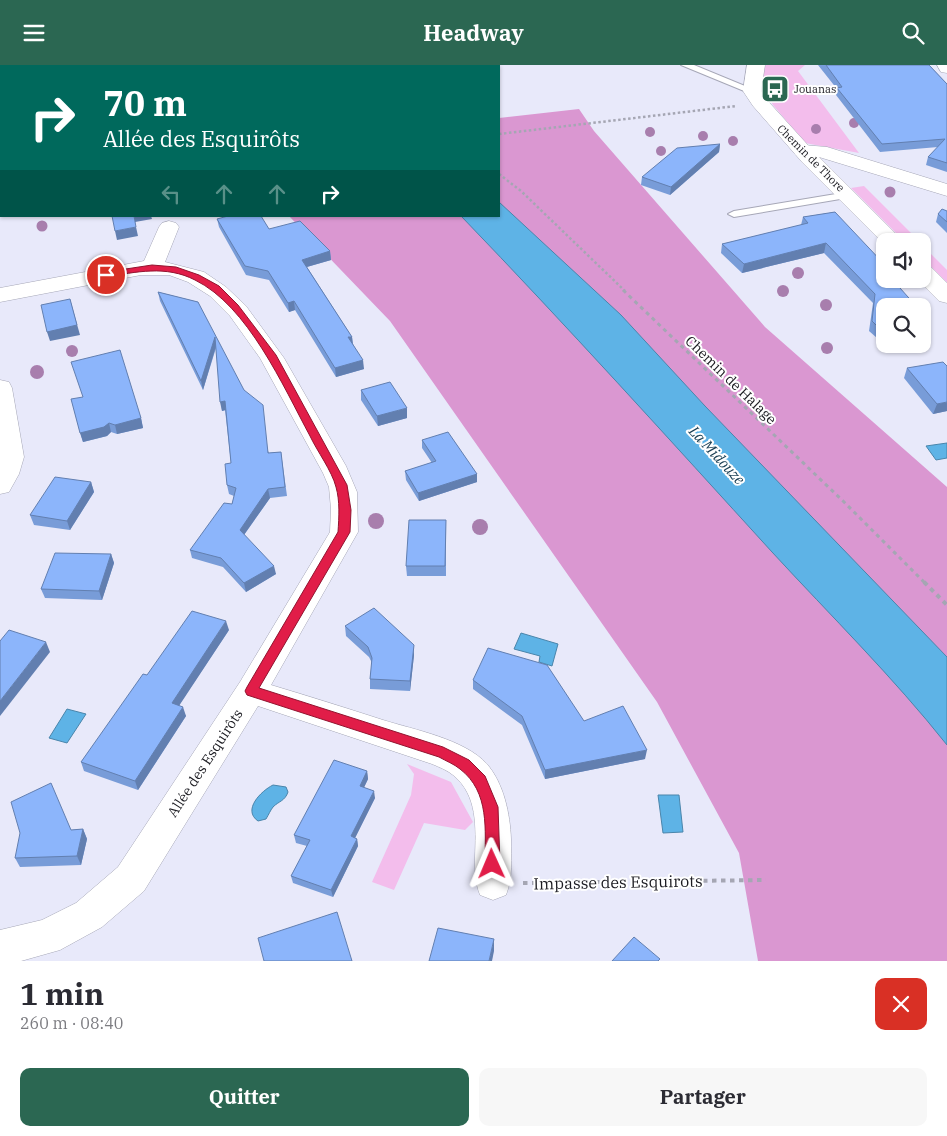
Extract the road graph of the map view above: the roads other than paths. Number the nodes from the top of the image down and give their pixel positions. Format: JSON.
{"nodes":[{"id":1,"x":686,"y":65,"type":"edge"},
{"id":2,"x":756,"y":65,"type":"edge"},
{"id":3,"x":756,"y":97,"type":"junction"},
{"id":4,"x":803,"y":151,"type":"junction"},
{"id":5,"x":888,"y":171,"type":"junction"},
{"id":6,"x":947,"y":189,"type":"edge"},
{"id":7,"x":842,"y":190,"type":"junction"},
{"id":8,"x":734,"y":214,"type":"dead end"},
{"id":9,"x":169,"y":227,"type":"dead end"},
{"id":10,"x":885,"y":233,"type":"edge"},
{"id":11,"x":152,"y":267,"type":"junction"},
{"id":12,"x":931,"y":280,"type":"edge"},
{"id":13,"x":0,"y":295,"type":"edge"},
{"id":14,"x":947,"y":296,"type":"edge"},
{"id":15,"x":0,"y":388,"type":"edge"},
{"id":16,"x":0,"y":485,"type":"edge"},
{"id":17,"x":251,"y":691,"type":"junction"},
{"id":18,"x":493,"y":883,"type":"road end"},
{"id":19,"x":0,"y":948,"type":"edge"}],
"edges":[{"from":1,"to":3,"type":"lane"},
{"from":2,"to":3,"type":"street"},
{"from":3,"to":4,"type":"street","name":"Chemin de Thore"},
{"from":4,"to":5,"type":"street"},
{"from":4,"to":7,"type":"street","name":"Chemin de Thore"},
{"from":5,"to":6,"type":"street"},
{"from":5,"to":7,"type":"street"},
{"from":7,"to":8,"type":"lane"},
{"from":7,"to":10,"type":"street","name":"Chemin de Thore"},
{"from":9,"to":11,"type":"street"},
{"from":11,"to":13,"type":"street","name":"Allée des Esquirôts"},
{"from":11,"to":17,"type":"street","name":"Allée des Esquirôts"},
{"from":12,"to":14,"type":"street"},
{"from":15,"to":16,"type":"street"},
{"from":17,"to":18,"type":"street"},
{"from":17,"to":19,"type":"street","name":"Allée des Esquirôts"}]}
